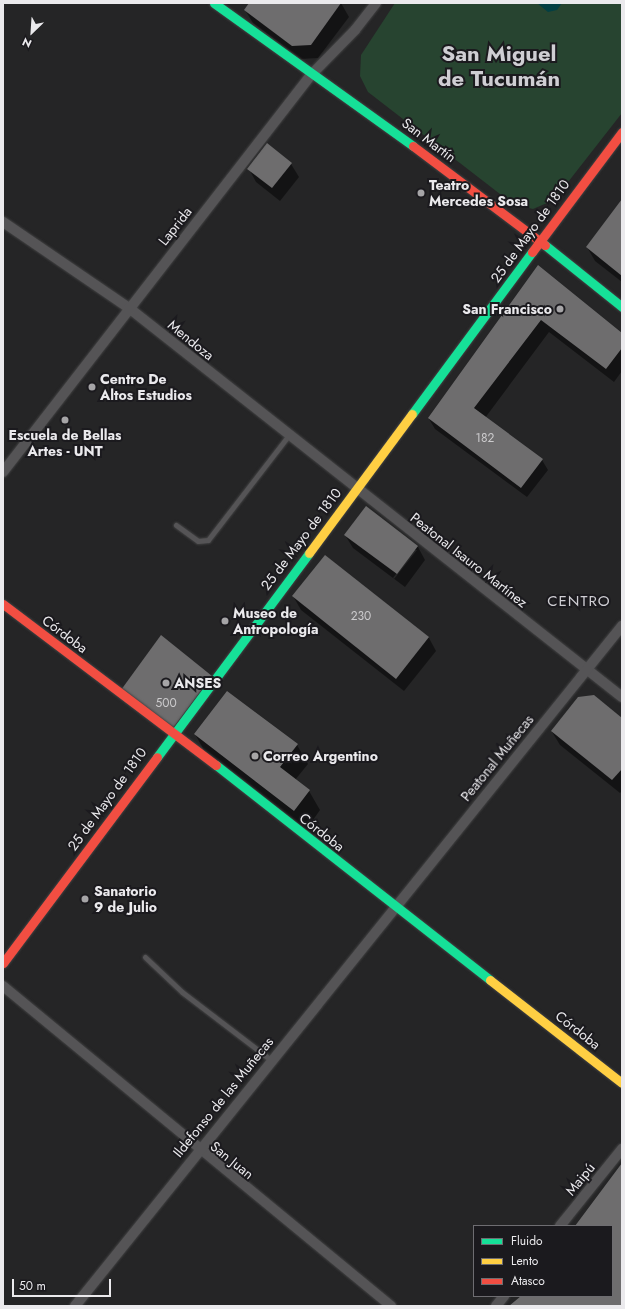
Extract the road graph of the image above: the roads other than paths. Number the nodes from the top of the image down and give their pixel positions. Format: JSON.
{"nodes":[{"id":1,"x":214,"y":3,"type":"edge"},
{"id":2,"x":376,"y":3,"type":"edge"},
{"id":3,"x":311,"y":75,"type":"junction"},
{"id":4,"x":622,"y":132,"type":"edge"},
{"id":5,"x":3,"y":222,"type":"edge"},
{"id":6,"x":539,"y":243,"type":"junction"},
{"id":7,"x":622,"y":307,"type":"edge"},
{"id":8,"x":129,"y":308,"type":"junction"},
{"id":9,"x":288,"y":436,"type":"junction"},
{"id":10,"x":3,"y":472,"type":"edge"},
{"id":11,"x":355,"y":490,"type":"junction"},
{"id":12,"x":176,"y":525,"type":"dead end"},
{"id":13,"x":3,"y":604,"type":"edge"},
{"id":14,"x":622,"y":626,"type":"edge"},
{"id":15,"x":586,"y":669,"type":"junction"},
{"id":16,"x":622,"y":697,"type":"edge"},
{"id":17,"x":173,"y":732,"type":"junction"},
{"id":18,"x":395,"y":908,"type":"junction"},
{"id":19,"x":145,"y":957,"type":"dead end"},
{"id":20,"x":3,"y":963,"type":"edge"},
{"id":21,"x":3,"y":986,"type":"edge"},
{"id":22,"x":271,"y":1060,"type":"junction"},
{"id":23,"x":622,"y":1083,"type":"edge"},
{"id":24,"x":622,"y":1149,"type":"edge"},
{"id":25,"x":198,"y":1150,"type":"junction"},
{"id":26,"x":561,"y":1225,"type":"edge"},
{"id":27,"x":503,"y":1297,"type":"edge"},
{"id":28,"x":75,"y":1306,"type":"edge"},
{"id":29,"x":391,"y":1306,"type":"edge"},
{"id":30,"x":496,"y":1306,"type":"edge"}],
"edges":[{"from":1,"to":3,"type":"street","name":"San Martín"},
{"from":2,"to":3,"type":"street","name":"Laprida"},
{"from":3,"to":6,"type":"street","name":"San Martín"},
{"from":3,"to":8,"type":"street","name":"Laprida"},
{"from":4,"to":6,"type":"street","name":"25 de Mayo de 1810"},
{"from":5,"to":8,"type":"street","name":"Mendoza"},
{"from":6,"to":7,"type":"street","name":"San Martín"},
{"from":6,"to":11,"type":"street","name":"25 de Mayo de 1810"},
{"from":8,"to":9,"type":"street","name":"Mendoza"},
{"from":8,"to":10,"type":"street","name":"Laprida"},
{"from":9,"to":11,"type":"street","name":"Mendoza"},
{"from":9,"to":12,"type":"lane"},
{"from":11,"to":15,"type":"street","name":"Peatonal Isauro Martínez"},
{"from":11,"to":17,"type":"street","name":"25 de Mayo de 1810"},
{"from":13,"to":17,"type":"street","name":"Córdoba"},
{"from":14,"to":15,"type":"street","name":"Peatonal Muñecas"},
{"from":15,"to":16,"type":"street","name":"Peatonal Isauro Martínez"},
{"from":15,"to":18,"type":"street","name":"Peatonal Muñecas"},
{"from":17,"to":18,"type":"street","name":"Córdoba"},
{"from":17,"to":20,"type":"street","name":"25 de Mayo de 1810"},
{"from":18,"to":22,"type":"street","name":"Ildefonso de las Muñecas"},
{"from":18,"to":23,"type":"street","name":"Córdoba"},
{"from":19,"to":22,"type":"lane"},
{"from":21,"to":25,"type":"street","name":"San Juan"},
{"from":22,"to":25,"type":"street","name":"Ildefonso de las Muñecas"},
{"from":24,"to":26,"type":"street","name":"Maipú"},
{"from":25,"to":28,"type":"street","name":"Ildefonso de las Muñecas"},
{"from":25,"to":29,"type":"street","name":"San Juan"},
{"from":27,"to":30,"type":"street"}]}
